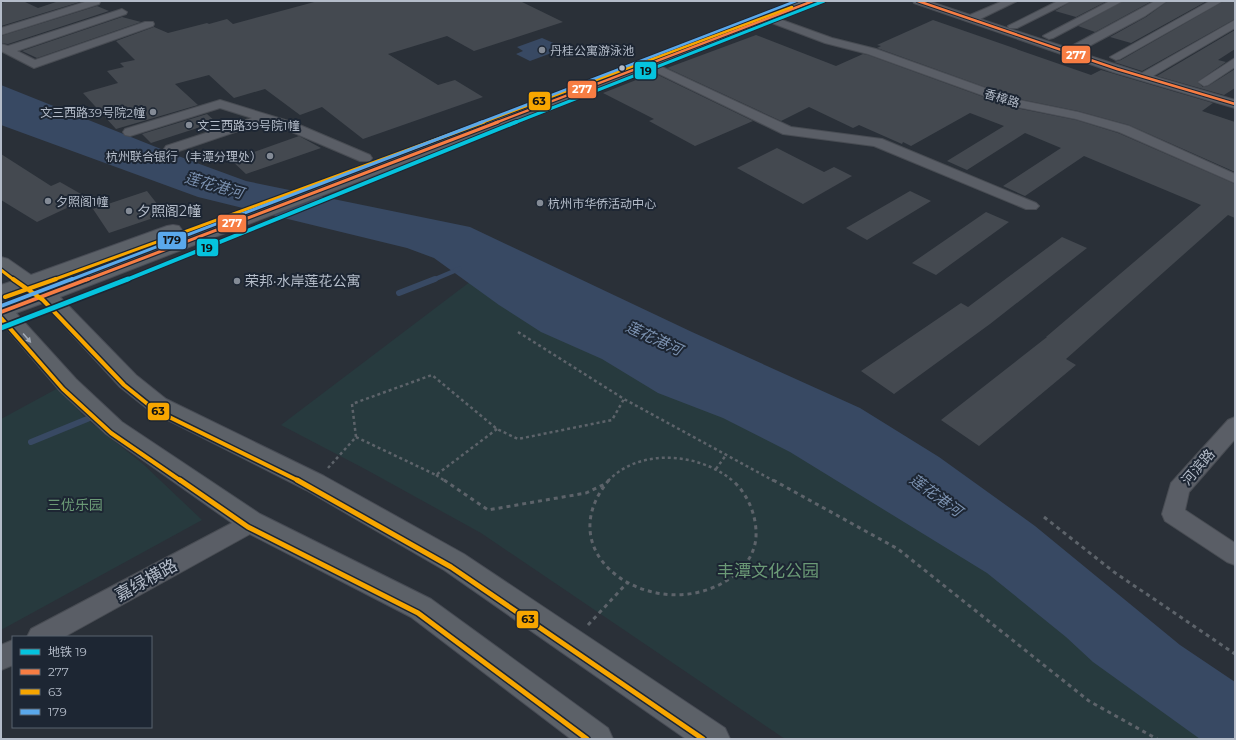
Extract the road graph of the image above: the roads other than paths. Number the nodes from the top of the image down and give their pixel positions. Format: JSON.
{"nodes":[{"id":1,"x":790,"y":1,"type":"edge"},
{"id":2,"x":813,"y":1,"type":"edge"},
{"id":3,"x":918,"y":1,"type":"edge"},
{"id":4,"x":1012,"y":1,"type":"edge"},
{"id":5,"x":1066,"y":1,"type":"edge"},
{"id":6,"x":1118,"y":1,"type":"edge"},
{"id":7,"x":1141,"y":1,"type":"edge"},
{"id":8,"x":1218,"y":1,"type":"edge"},
{"id":9,"x":95,"y":2,"type":"edge"},
{"id":10,"x":1166,"y":6,"type":"edge"},
{"id":11,"x":122,"y":12,"type":"dead end"},
{"id":12,"x":1193,"y":15,"type":"junction"},
{"id":13,"x":768,"y":18,"type":"junction"},
{"id":14,"x":1206,"y":18,"type":"dead end"},
{"id":15,"x":970,"y":19,"type":"junction"},
{"id":16,"x":1219,"y":22,"type":"dead end"},
{"id":17,"x":149,"y":24,"type":"dead end"},
{"id":18,"x":1234,"y":25,"type":"edge"},
{"id":19,"x":1013,"y":26,"type":"dead end"},
{"id":20,"x":1,"y":32,"type":"edge"},
{"id":21,"x":1049,"y":36,"type":"dead end"},
{"id":22,"x":4,"y":49,"type":"edge"},
{"id":23,"x":1068,"y":53,"type":"junction"},
{"id":24,"x":1116,"y":57,"type":"dead end"},
{"id":25,"x":1235,"y":62,"type":"edge"},
{"id":26,"x":647,"y":64,"type":"junction"},
{"id":27,"x":1143,"y":77,"type":"junction"},
{"id":28,"x":1204,"y":82,"type":"dead end"},
{"id":29,"x":1235,"y":104,"type":"edge"},
{"id":30,"x":265,"y":118,"type":"junction"},
{"id":31,"x":130,"y":132,"type":"dead end"},
{"id":32,"x":171,"y":149,"type":"dead end"},
{"id":33,"x":365,"y":158,"type":"junction"},
{"id":34,"x":1235,"y":179,"type":"edge"},
{"id":35,"x":1031,"y":206,"type":"dead end"},
{"id":36,"x":1,"y":263,"type":"edge"},
{"id":37,"x":27,"y":282,"type":"junction"},
{"id":38,"x":46,"y":295,"type":"junction"},
{"id":39,"x":2,"y":306,"type":"edge"},
{"id":40,"x":1235,"y":424,"type":"edge"},
{"id":41,"x":251,"y":522,"type":"junction"},
{"id":42,"x":1235,"y":555,"type":"edge"},
{"id":43,"x":42,"y":636,"type":"edge"},
{"id":44,"x":12,"y":652,"type":"edge"},
{"id":45,"x":1,"y":658,"type":"edge"},
{"id":46,"x":597,"y":739,"type":"edge"},
{"id":47,"x":714,"y":739,"type":"edge"}],
"edges":[{"from":1,"to":33,"type":"main road"},
{"from":2,"to":13,"type":"main road"},
{"from":3,"to":15,"type":"street"},
{"from":4,"to":15,"type":"street"},
{"from":5,"to":19,"type":"street"},
{"from":6,"to":21,"type":"street"},
{"from":7,"to":10,"type":"street"},
{"from":8,"to":12,"type":"street"},
{"from":9,"to":20,"type":"street"},
{"from":10,"to":12,"type":"street"},
{"from":10,"to":23,"type":"street"},
{"from":11,"to":22,"type":"street"},
{"from":12,"to":14,"type":"street"},
{"from":12,"to":24,"type":"street"},
{"from":13,"to":26,"type":"main road"},
{"from":13,"to":34,"type":"street","name":"香樟路"},
{"from":15,"to":23,"type":"street"},
{"from":16,"to":18,"type":"street"},
{"from":17,"to":22,"type":"street"},
{"from":18,"to":27,"type":"street"},
{"from":23,"to":27,"type":"street"},
{"from":25,"to":28,"type":"street"},
{"from":26,"to":35,"type":"street"},
{"from":26,"to":38,"type":"main road"},
{"from":27,"to":29,"type":"street"},
{"from":30,"to":31,"type":"street"},
{"from":30,"to":32,"type":"street"},
{"from":30,"to":33,"type":"street"},
{"from":33,"to":37,"type":"main road"},
{"from":36,"to":37,"type":"main road"},
{"from":37,"to":38,"type":"main road"},
{"from":37,"to":39,"type":"main road"},
{"from":38,"to":39,"type":"main road"},
{"from":38,"to":47,"type":"main road"},
{"from":39,"to":41,"type":"main road","one_way":true},
{"from":40,"to":42,"type":"street","name":"河滨路"},
{"from":41,"to":43,"type":"street","name":"嘉绿横路"},
{"from":41,"to":46,"type":"main road"},
{"from":44,"to":45,"type":"street"}]}
